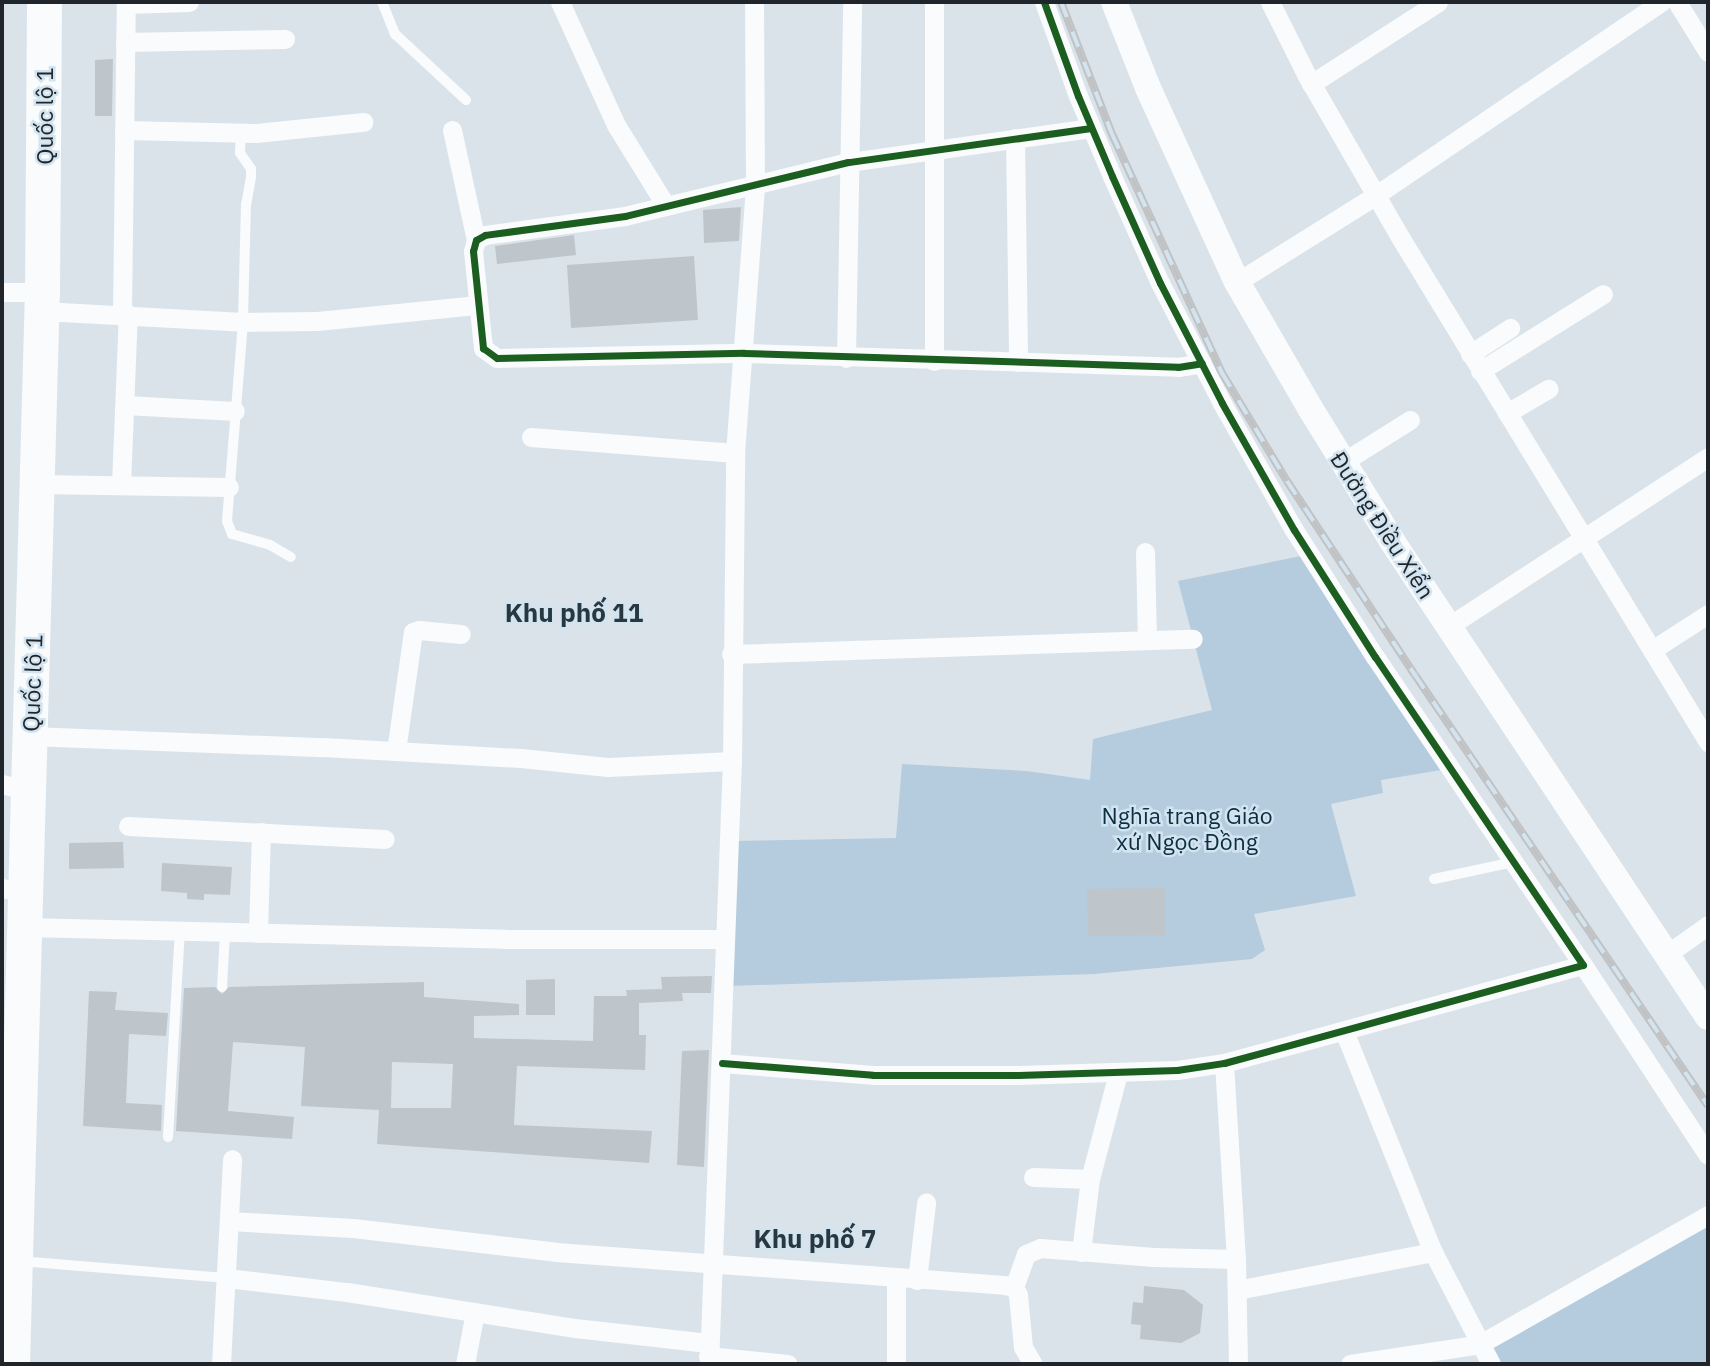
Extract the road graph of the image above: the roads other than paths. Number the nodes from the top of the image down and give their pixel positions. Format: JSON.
{"nodes":[{"id":1,"x":44,"y":2,"type":"edge"},
{"id":2,"x":189,"y":2,"type":"edge"},
{"id":3,"x":382,"y":2,"type":"edge"},
{"id":4,"x":560,"y":2,"type":"edge"},
{"id":5,"x":754,"y":2,"type":"edge"},
{"id":6,"x":852,"y":2,"type":"edge"},
{"id":7,"x":934,"y":2,"type":"edge"},
{"id":8,"x":1044,"y":2,"type":"edge"},
{"id":9,"x":1114,"y":2,"type":"edge"},
{"id":10,"x":1270,"y":2,"type":"edge"},
{"id":11,"x":1438,"y":2,"type":"edge"},
{"id":12,"x":1661,"y":2,"type":"edge"},
{"id":13,"x":1677,"y":2,"type":"edge"},
{"id":14,"x":126,"y":3,"type":"edge"},
{"id":15,"x":285,"y":39,"type":"dead end"},
{"id":16,"x":125,"y":42,"type":"junction"},
{"id":17,"x":1708,"y":52,"type":"edge"},
{"id":18,"x":1311,"y":84,"type":"junction"},
{"id":19,"x":466,"y":100,"type":"dead end"},
{"id":20,"x":363,"y":122,"type":"dead end"},
{"id":21,"x":1091,"y":128,"type":"junction"},
{"id":22,"x":124,"y":130,"type":"junction"},
{"id":23,"x":452,"y":130,"type":"dead end"},
{"id":24,"x":241,"y":133,"type":"junction"},
{"id":25,"x":1015,"y":138,"type":"junction"},
{"id":26,"x":934,"y":149,"type":"junction"},
{"id":27,"x":848,"y":162,"type":"junction"},
{"id":28,"x":755,"y":185,"type":"junction"},
{"id":29,"x":1376,"y":195,"type":"junction"},
{"id":30,"x":666,"y":206,"type":"junction"},
{"id":31,"x":476,"y":240,"type":"junction"},
{"id":32,"x":1237,"y":282,"type":"junction"},
{"id":33,"x":2,"y":292,"type":"edge"},
{"id":34,"x":1603,"y":294,"type":"dead end"},
{"id":35,"x":42,"y":301,"type":"junction"},
{"id":36,"x":478,"y":305,"type":"junction"},
{"id":37,"x":125,"y":314,"type":"junction"},
{"id":38,"x":243,"y":322,"type":"junction"},
{"id":39,"x":1510,"y":328,"type":"dead end"},
{"id":40,"x":744,"y":353,"type":"junction"},
{"id":41,"x":1469,"y":354,"type":"junction"},
{"id":42,"x":846,"y":358,"type":"junction"},
{"id":43,"x":934,"y":361,"type":"junction"},
{"id":44,"x":1018,"y":362,"type":"junction"},
{"id":45,"x":1202,"y":363,"type":"junction"},
{"id":46,"x":1480,"y":371,"type":"junction"},
{"id":47,"x":1548,"y":389,"type":"dead end"},
{"id":48,"x":125,"y":405,"type":"junction"},
{"id":49,"x":235,"y":411,"type":"junction"},
{"id":50,"x":1507,"y":414,"type":"junction"},
{"id":51,"x":1410,"y":420,"type":"dead end"},
{"id":52,"x":531,"y":438,"type":"dead end"},
{"id":53,"x":735,"y":453,"type":"junction"},
{"id":54,"x":1708,"y":457,"type":"edge"},
{"id":55,"x":1343,"y":462,"type":"junction"},
{"id":56,"x":37,"y":484,"type":"junction"},
{"id":57,"x":121,"y":485,"type":"junction"},
{"id":58,"x":229,"y":487,"type":"junction"},
{"id":59,"x":1581,"y":538,"type":"junction"},
{"id":60,"x":1145,"y":552,"type":"dead end"},
{"id":61,"x":291,"y":557,"type":"dead end"},
{"id":62,"x":1708,"y":614,"type":"edge"},
{"id":63,"x":1449,"y":626,"type":"junction"},
{"id":64,"x":461,"y":634,"type":"dead end"},
{"id":65,"x":1193,"y":639,"type":"dead end"},
{"id":66,"x":1147,"y":640,"type":"junction"},
{"id":67,"x":1652,"y":650,"type":"junction"},
{"id":68,"x":732,"y":654,"type":"junction"},
{"id":69,"x":30,"y":736,"type":"junction"},
{"id":70,"x":1708,"y":742,"type":"edge"},
{"id":71,"x":396,"y":751,"type":"junction"},
{"id":72,"x":732,"y":761,"type":"junction"},
{"id":73,"x":15,"y":788,"type":"edge"},
{"id":74,"x":128,"y":826,"type":"dead end"},
{"id":75,"x":261,"y":832,"type":"junction"},
{"id":76,"x":385,"y":839,"type":"dead end"},
{"id":77,"x":1513,"y":862,"type":"junction"},
{"id":78,"x":1434,"y":878,"type":"dead end"},
{"id":79,"x":18,"y":903,"type":"edge"},
{"id":80,"x":1708,"y":925,"type":"edge"},
{"id":81,"x":180,"y":931,"type":"junction"},
{"id":82,"x":225,"y":933,"type":"junction"},
{"id":83,"x":258,"y":933,"type":"junction"},
{"id":84,"x":724,"y":939,"type":"junction"},
{"id":85,"x":1666,"y":955,"type":"junction"},
{"id":86,"x":1583,"y":965,"type":"junction"},
{"id":87,"x":222,"y":987,"type":"dead end"},
{"id":88,"x":13,"y":997,"type":"edge"},
{"id":89,"x":1706,"y":1009,"type":"edge"},
{"id":90,"x":1344,"y":1031,"type":"junction"},
{"id":91,"x":722,"y":1063,"type":"junction"},
{"id":92,"x":1224,"y":1063,"type":"junction"},
{"id":93,"x":1118,"y":1073,"type":"junction"},
{"id":94,"x":168,"y":1137,"type":"dead end"},
{"id":95,"x":1708,"y":1155,"type":"edge"},
{"id":96,"x":232,"y":1159,"type":"dead end"},
{"id":97,"x":1033,"y":1177,"type":"dead end"},
{"id":98,"x":1090,"y":1180,"type":"junction"},
{"id":99,"x":926,"y":1203,"type":"dead end"},
{"id":100,"x":1708,"y":1215,"type":"edge"},
{"id":101,"x":229,"y":1221,"type":"junction"},
{"id":102,"x":1081,"y":1252,"type":"junction"},
{"id":103,"x":1433,"y":1252,"type":"junction"},
{"id":104,"x":1236,"y":1259,"type":"junction"},
{"id":105,"x":15,"y":1261,"type":"junction"},
{"id":106,"x":712,"y":1263,"type":"junction"},
{"id":107,"x":227,"y":1278,"type":"junction"},
{"id":108,"x":896,"y":1279,"type":"junction"},
{"id":109,"x":917,"y":1280,"type":"junction"},
{"id":110,"x":1014,"y":1287,"type":"junction"},
{"id":111,"x":1237,"y":1290,"type":"junction"},
{"id":112,"x":475,"y":1312,"type":"junction"},
{"id":113,"x":7,"y":1325,"type":"edge"},
{"id":114,"x":1480,"y":1344,"type":"junction"},
{"id":115,"x":708,"y":1354,"type":"edge"},
{"id":116,"x":1382,"y":1362,"type":"edge"},
{"id":117,"x":12,"y":1364,"type":"edge"},
{"id":118,"x":221,"y":1364,"type":"edge"},
{"id":119,"x":465,"y":1364,"type":"edge"},
{"id":120,"x":788,"y":1364,"type":"edge"},
{"id":121,"x":897,"y":1364,"type":"edge"},
{"id":122,"x":1032,"y":1364,"type":"edge"},
{"id":123,"x":1238,"y":1364,"type":"edge"},
{"id":124,"x":1350,"y":1364,"type":"edge"},
{"id":125,"x":1491,"y":1364,"type":"edge"}],
"edges":[{"from":1,"to":35,"type":"highway","name":"Quốc lộ 1"},
{"from":2,"to":14,"type":"street"},
{"from":3,"to":19,"type":"lane"},
{"from":4,"to":30,"type":"street"},
{"from":5,"to":28,"type":"street"},
{"from":6,"to":27,"type":"street"},
{"from":7,"to":26,"type":"street"},
{"from":8,"to":21,"type":"street"},
{"from":9,"to":32,"type":"street","name":"Đường Điều Xiển"},
{"from":10,"to":18,"type":"street"},
{"from":11,"to":18,"type":"street"},
{"from":12,"to":29,"type":"street"},
{"from":13,"to":17,"type":"street"},
{"from":14,"to":16,"type":"street"},
{"from":15,"to":16,"type":"street"},
{"from":16,"to":22,"type":"street"},
{"from":18,"to":29,"type":"street"},
{"from":20,"to":24,"type":"street"},
{"from":21,"to":25,"type":"street"},
{"from":21,"to":45,"type":"street"},
{"from":22,"to":24,"type":"street"},
{"from":22,"to":37,"type":"street"},
{"from":23,"to":31,"type":"street"},
{"from":24,"to":38,"type":"lane"},
{"from":25,"to":26,"type":"street"},
{"from":25,"to":44,"type":"street"},
{"from":26,"to":27,"type":"street"},
{"from":26,"to":43,"type":"street"},
{"from":27,"to":28,"type":"street"},
{"from":27,"to":42,"type":"street"},
{"from":28,"to":30,"type":"street"},
{"from":28,"to":40,"type":"street"},
{"from":29,"to":32,"type":"street"},
{"from":29,"to":41,"type":"street"},
{"from":30,"to":31,"type":"street"},
{"from":31,"to":36,"type":"street"},
{"from":32,"to":55,"type":"street","name":"Đường Điều Xiển"},
{"from":33,"to":35,"type":"street"},
{"from":34,"to":46,"type":"street"},
{"from":35,"to":37,"type":"street"},
{"from":35,"to":56,"type":"highway","name":"Quốc lộ 1"},
{"from":36,"to":38,"type":"street"},
{"from":36,"to":40,"type":"street"},
{"from":37,"to":38,"type":"street"},
{"from":37,"to":48,"type":"street"},
{"from":38,"to":49,"type":"lane"},
{"from":39,"to":41,"type":"street"},
{"from":40,"to":42,"type":"street"},
{"from":40,"to":53,"type":"street"},
{"from":41,"to":46,"type":"street"},
{"from":42,"to":43,"type":"street"},
{"from":43,"to":44,"type":"street"},
{"from":44,"to":45,"type":"street"},
{"from":45,"to":77,"type":"street"},
{"from":46,"to":50,"type":"street"},
{"from":47,"to":50,"type":"street"},
{"from":48,"to":49,"type":"street"},
{"from":48,"to":57,"type":"street"},
{"from":49,"to":58,"type":"lane"},
{"from":50,"to":59,"type":"street"},
{"from":51,"to":55,"type":"street"},
{"from":52,"to":53,"type":"street"},
{"from":53,"to":68,"type":"street"},
{"from":54,"to":59,"type":"street"},
{"from":55,"to":63,"type":"street","name":"Đường Điều Xiển"},
{"from":56,"to":57,"type":"street"},
{"from":56,"to":69,"type":"highway","name":"Quốc lộ 1"},
{"from":57,"to":58,"type":"street"},
{"from":58,"to":61,"type":"lane"},
{"from":59,"to":63,"type":"street"},
{"from":59,"to":67,"type":"street"},
{"from":60,"to":66,"type":"street"},
{"from":62,"to":67,"type":"street"},
{"from":63,"to":85,"type":"street","name":"Đường Điều Xiển"},
{"from":64,"to":71,"type":"street"},
{"from":65,"to":66,"type":"street"},
{"from":66,"to":68,"type":"street"},
{"from":67,"to":70,"type":"street"},
{"from":68,"to":72,"type":"street"},
{"from":69,"to":71,"type":"street"},
{"from":69,"to":73,"type":"highway","name":"Quốc lộ 1"},
{"from":71,"to":72,"type":"street"},
{"from":72,"to":84,"type":"street"},
{"from":73,"to":79,"type":"highway","name":"Quốc lộ 1"},
{"from":74,"to":75,"type":"street"},
{"from":75,"to":76,"type":"street"},
{"from":75,"to":83,"type":"street"},
{"from":77,"to":78,"type":"lane"},
{"from":77,"to":86,"type":"street"},
{"from":79,"to":81,"type":"street"},
{"from":79,"to":88,"type":"highway","name":"Quốc lộ 1"},
{"from":80,"to":85,"type":"street"},
{"from":81,"to":82,"type":"street"},
{"from":81,"to":94,"type":"lane"},
{"from":82,"to":83,"type":"street"},
{"from":82,"to":87,"type":"lane"},
{"from":83,"to":84,"type":"street"},
{"from":84,"to":91,"type":"street"},
{"from":85,"to":89,"type":"street","name":"Đường Điều Xiển"},
{"from":86,"to":90,"type":"street"},
{"from":86,"to":95,"type":"street"},
{"from":88,"to":105,"type":"highway","name":"Quốc lộ 1"},
{"from":90,"to":92,"type":"street"},
{"from":90,"to":103,"type":"street"},
{"from":91,"to":93,"type":"street"},
{"from":91,"to":106,"type":"street"},
{"from":92,"to":93,"type":"street"},
{"from":92,"to":104,"type":"street"},
{"from":93,"to":98,"type":"street"},
{"from":96,"to":101,"type":"street"},
{"from":97,"to":98,"type":"street"},
{"from":98,"to":102,"type":"street"},
{"from":99,"to":109,"type":"street"},
{"from":100,"to":114,"type":"street"},
{"from":101,"to":106,"type":"street"},
{"from":101,"to":107,"type":"street"},
{"from":102,"to":104,"type":"street"},
{"from":102,"to":110,"type":"street"},
{"from":103,"to":111,"type":"street"},
{"from":103,"to":114,"type":"street"},
{"from":104,"to":111,"type":"street"},
{"from":105,"to":107,"type":"lane"},
{"from":105,"to":113,"type":"highway","name":"Quốc lộ 1"},
{"from":106,"to":108,"type":"street"},
{"from":106,"to":115,"type":"street"},
{"from":107,"to":112,"type":"street"},
{"from":107,"to":118,"type":"street"},
{"from":108,"to":109,"type":"street"},
{"from":108,"to":121,"type":"street"},
{"from":109,"to":110,"type":"street"},
{"from":110,"to":122,"type":"street"},
{"from":111,"to":123,"type":"street"},
{"from":112,"to":115,"type":"street"},
{"from":112,"to":119,"type":"street"},
{"from":113,"to":117,"type":"highway","name":"Quốc lộ 1"},
{"from":114,"to":116,"type":"street"},
{"from":114,"to":125,"type":"street"},
{"from":115,"to":120,"type":"street"},
{"from":116,"to":124,"type":"street"}]}
